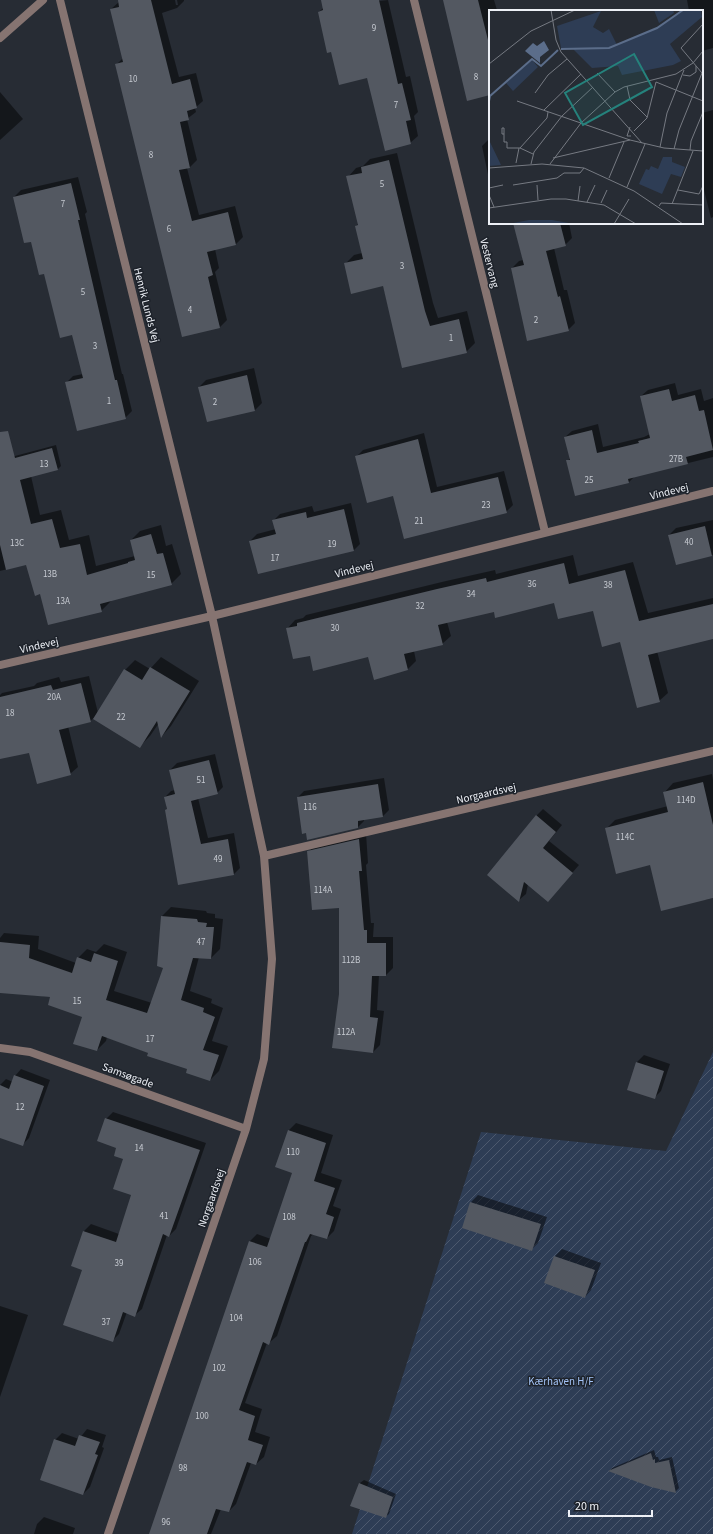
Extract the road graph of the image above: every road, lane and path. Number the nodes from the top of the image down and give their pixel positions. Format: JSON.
{"nodes":[{"id":1,"x":43,"y":0,"type":"edge"},
{"id":2,"x":60,"y":0,"type":"edge"},
{"id":3,"x":414,"y":0,"type":"edge"},
{"id":4,"x":0,"y":38,"type":"edge"},
{"id":5,"x":713,"y":491,"type":"edge"},
{"id":6,"x":545,"y":532,"type":"junction"},
{"id":7,"x":212,"y":616,"type":"junction"},
{"id":8,"x":0,"y":665,"type":"edge"},
{"id":9,"x":713,"y":751,"type":"edge"},
{"id":10,"x":264,"y":856,"type":"junction"},
{"id":11,"x":0,"y":1048,"type":"edge"},
{"id":12,"x":246,"y":1129,"type":"junction"},
{"id":13,"x":108,"y":1534,"type":"edge"}],
"edges":[{"from":1,"to":4,"type":"street"},
{"from":2,"to":7,"type":"street","name":"Henrik Lunds Vej"},
{"from":3,"to":6,"type":"street","name":"Vestervang"},
{"from":5,"to":6,"type":"street","name":"Vindevej"},
{"from":6,"to":7,"type":"street","name":"Vindevej"},
{"from":7,"to":8,"type":"street","name":"Vindevej"},
{"from":7,"to":10,"type":"street","name":"Norgaardsvej"},
{"from":9,"to":10,"type":"street","name":"Norgaardsvej"},
{"from":10,"to":12,"type":"street","name":"Norgaardsvej"},
{"from":11,"to":12,"type":"street","name":"Samsøgade"},
{"from":12,"to":13,"type":"street","name":"Norgaardsvej"}]}
